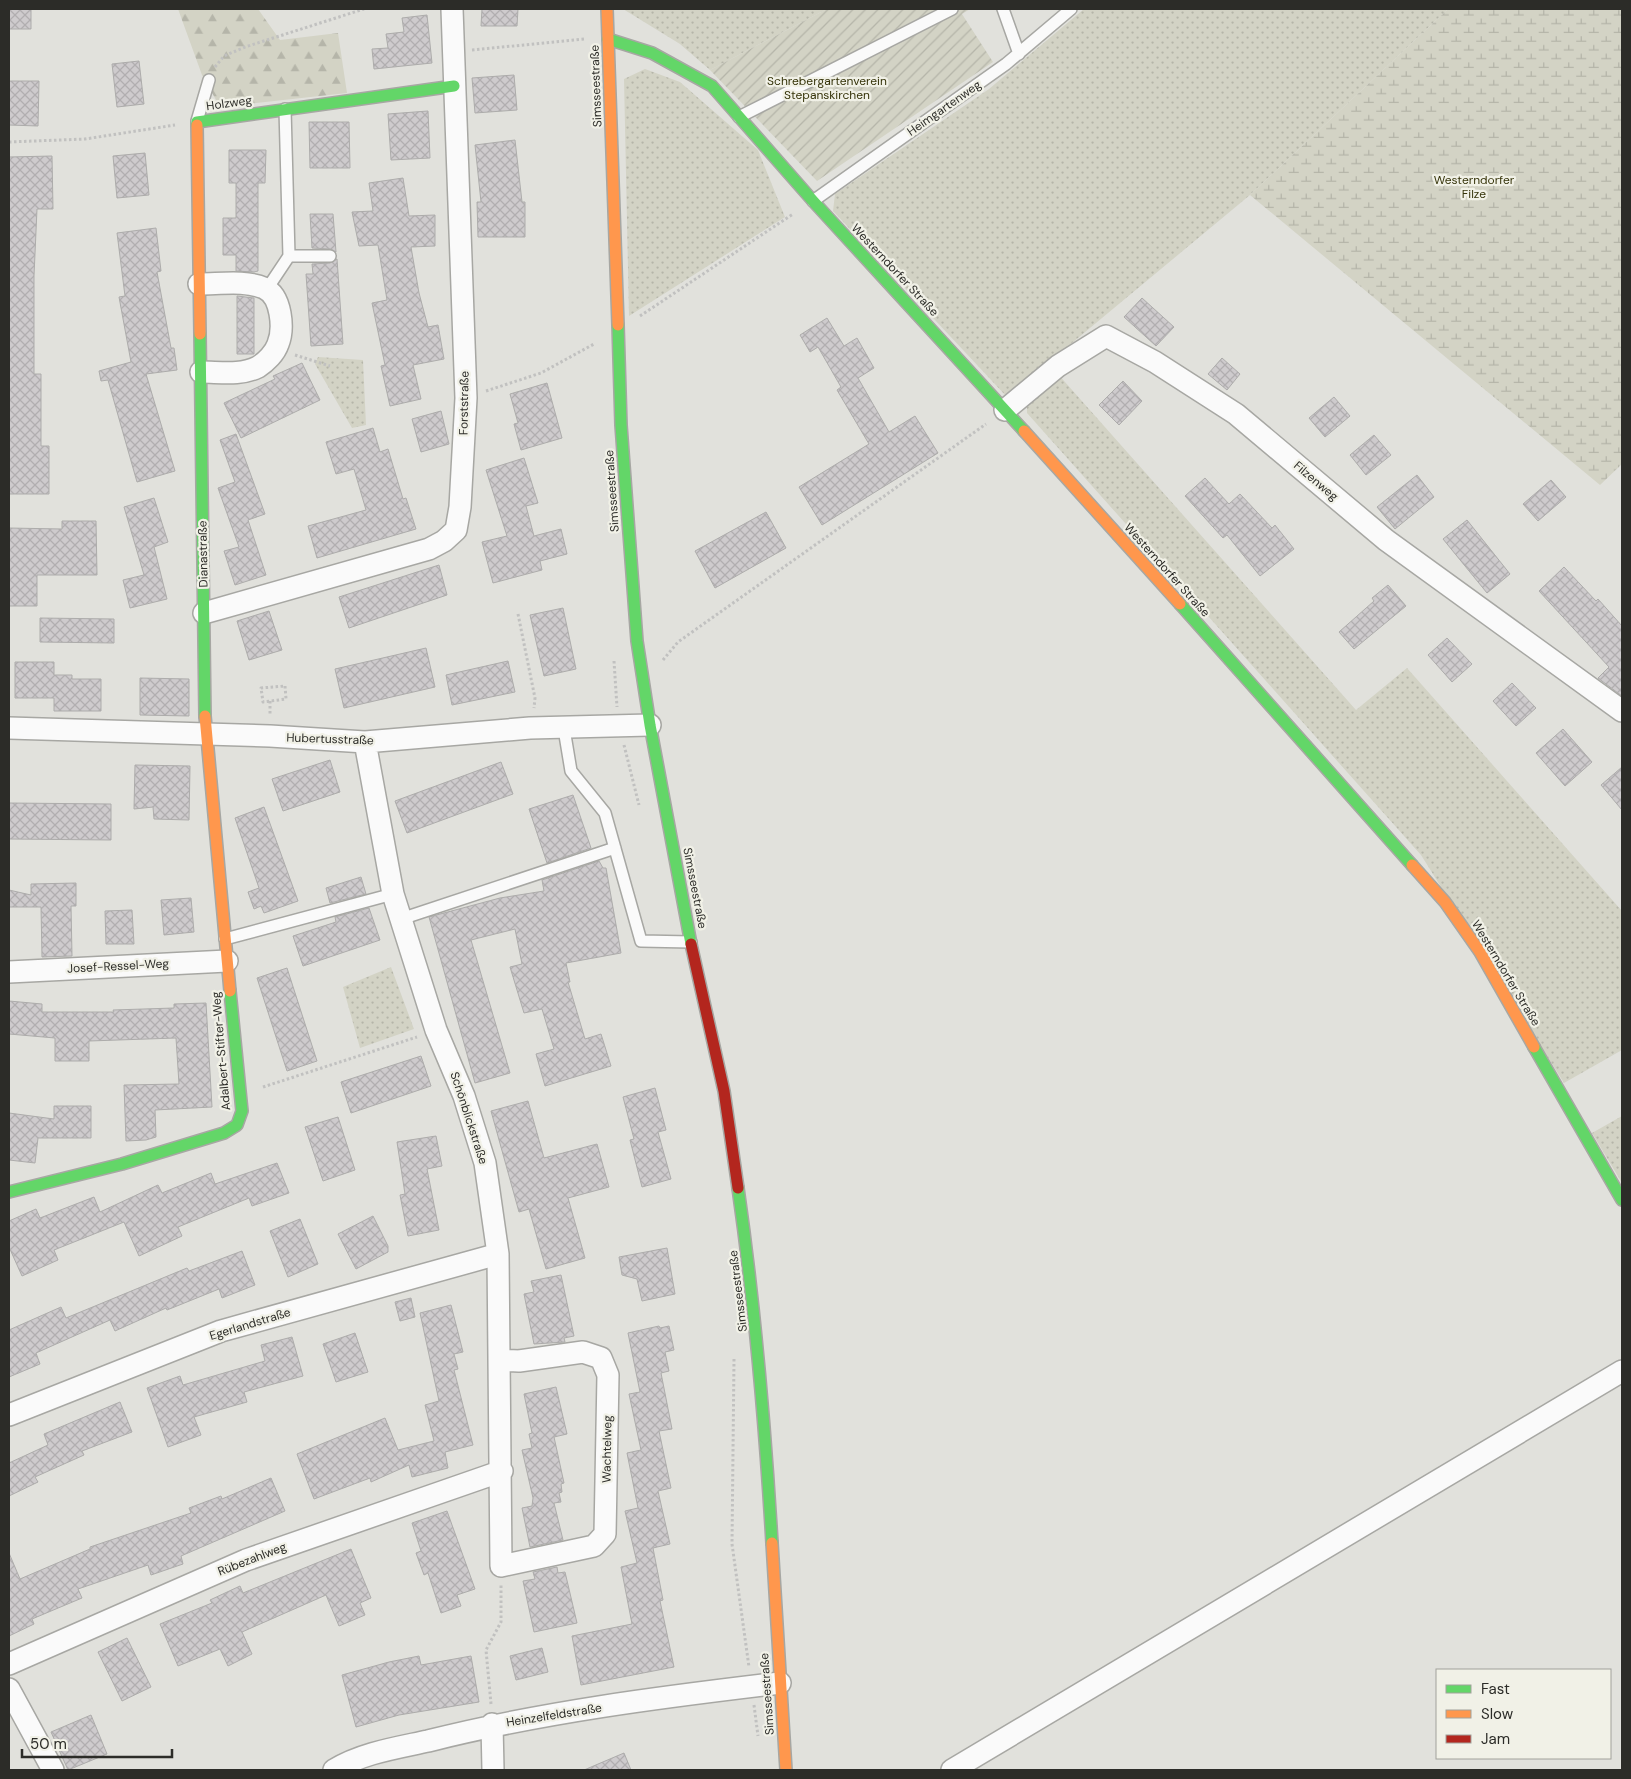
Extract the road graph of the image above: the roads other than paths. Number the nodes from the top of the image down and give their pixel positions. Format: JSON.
{"nodes":[{"id":1,"x":452,"y":9,"type":"edge"},
{"id":2,"x":607,"y":9,"type":"edge"},
{"id":3,"x":952,"y":9,"type":"edge"},
{"id":4,"x":1003,"y":9,"type":"edge"},
{"id":5,"x":1071,"y":9,"type":"edge"},
{"id":6,"x":1059,"y":13,"type":"edge"},
{"id":7,"x":608,"y":39,"type":"junction"},
{"id":8,"x":1019,"y":54,"type":"junction"},
{"id":9,"x":209,"y":80,"type":"road end"},
{"id":10,"x":454,"y":86,"type":"junction"},
{"id":11,"x":285,"y":109,"type":"junction"},
{"id":12,"x":739,"y":117,"type":"junction"},
{"id":13,"x":197,"y":122,"type":"junction"},
{"id":14,"x":813,"y":201,"type":"junction"},
{"id":15,"x":289,"y":256,"type":"junction"},
{"id":16,"x":330,"y":256,"type":"dead end"},
{"id":17,"x":200,"y":284,"type":"junction"},
{"id":18,"x":267,"y":289,"type":"junction"},
{"id":19,"x":201,"y":372,"type":"junction"},
{"id":20,"x":1005,"y":410,"type":"junction"},
{"id":21,"x":204,"y":613,"type":"junction"},
{"id":22,"x":1622,"y":711,"type":"edge"},
{"id":23,"x":650,"y":725,"type":"junction"},
{"id":24,"x":9,"y":728,"type":"edge"},
{"id":25,"x":564,"y":729,"type":"junction"},
{"id":26,"x":205,"y":736,"type":"junction"},
{"id":27,"x":365,"y":742,"type":"junction"},
{"id":28,"x":614,"y":848,"type":"junction"},
{"id":29,"x":393,"y":894,"type":"junction"},
{"id":30,"x":401,"y":919,"type":"junction"},
{"id":31,"x":225,"y":940,"type":"junction"},
{"id":32,"x":691,"y":942,"type":"junction"},
{"id":33,"x":227,"y":961,"type":"junction"},
{"id":34,"x":9,"y":972,"type":"edge"},
{"id":35,"x":9,"y":1192,"type":"edge"},
{"id":36,"x":1622,"y":1200,"type":"edge"},
{"id":37,"x":498,"y":1254,"type":"junction"},
{"id":38,"x":500,"y":1360,"type":"junction"},
{"id":39,"x":1622,"y":1371,"type":"edge"},
{"id":40,"x":9,"y":1415,"type":"edge"},
{"id":41,"x":502,"y":1471,"type":"junction"},
{"id":42,"x":501,"y":1566,"type":"joint"},
{"id":43,"x":9,"y":1664,"type":"edge"},
{"id":44,"x":780,"y":1683,"type":"junction"},
{"id":45,"x":9,"y":1689,"type":"edge"},
{"id":46,"x":492,"y":1724,"type":"junction"},
{"id":47,"x":53,"y":1770,"type":"edge"},
{"id":48,"x":334,"y":1770,"type":"edge"},
{"id":49,"x":493,"y":1770,"type":"edge"},
{"id":50,"x":786,"y":1770,"type":"edge"},
{"id":51,"x":952,"y":1770,"type":"edge"}],
"edges":[{"from":1,"to":10,"type":"street","name":"Forststraße"},
{"from":2,"to":7,"type":"street","name":"Simsseestraße"},
{"from":3,"to":12,"type":"lane"},
{"from":4,"to":8,"type":"lane"},
{"from":5,"to":6,"type":"lane","name":"Heimgartenweg"},
{"from":6,"to":8,"type":"lane","name":"Heimgartenweg"},
{"from":7,"to":12,"type":"street","name":"Westerndorfer Straße"},
{"from":7,"to":23,"type":"street","name":"Simsseestraße"},
{"from":8,"to":14,"type":"lane","name":"Heimgartenweg"},
{"from":9,"to":13,"type":"lane"},
{"from":10,"to":11,"type":"street","name":"Holzweg"},
{"from":10,"to":21,"type":"street","name":"Forststraße"},
{"from":11,"to":13,"type":"street","name":"Holzweg"},
{"from":11,"to":15,"type":"lane"},
{"from":12,"to":14,"type":"street","name":"Westerndorfer Straße"},
{"from":13,"to":17,"type":"street","name":"Dianastraße"},
{"from":14,"to":20,"type":"street","name":"Westerndorfer Straße"},
{"from":15,"to":16,"type":"lane"},
{"from":15,"to":18,"type":"lane"},
{"from":17,"to":18,"type":"street"},
{"from":17,"to":19,"type":"street","name":"Dianastraße"},
{"from":18,"to":19,"type":"street"},
{"from":19,"to":21,"type":"street","name":"Dianastraße"},
{"from":20,"to":22,"type":"street","name":"Filzenweg"},
{"from":20,"to":36,"type":"street","name":"Westerndorfer Straße"},
{"from":21,"to":26,"type":"street","name":"Dianastraße"},
{"from":23,"to":25,"type":"street","name":"Hubertusstraße"},
{"from":23,"to":32,"type":"street","name":"Simsseestraße"},
{"from":24,"to":26,"type":"street","name":"Hubertusstraße"},
{"from":25,"to":27,"type":"street","name":"Hubertusstraße"},
{"from":25,"to":28,"type":"lane"},
{"from":26,"to":27,"type":"street","name":"Hubertusstraße"},
{"from":26,"to":31,"type":"street","name":"Adalbert-Stifter-Weg"},
{"from":27,"to":29,"type":"street","name":"Schönblickstraße"},
{"from":28,"to":30,"type":"lane"},
{"from":28,"to":32,"type":"lane"},
{"from":29,"to":30,"type":"street","name":"Schönblickstraße"},
{"from":29,"to":31,"type":"lane"},
{"from":30,"to":37,"type":"street","name":"Schönblickstraße"},
{"from":31,"to":33,"type":"street","name":"Adalbert-Stifter-Weg"},
{"from":32,"to":44,"type":"street","name":"Simsseestraße"},
{"from":33,"to":34,"type":"street","name":"Josef-Ressel-Weg"},
{"from":33,"to":35,"type":"street","name":"Adalbert-Stifter-Weg"},
{"from":37,"to":38,"type":"street","name":"Schönblickstraße"},
{"from":37,"to":40,"type":"street","name":"Egerlandstraße"},
{"from":38,"to":41,"type":"street","name":"Schönblickstraße"},
{"from":38,"to":42,"type":"street","name":"Wachtelweg"},
{"from":39,"to":51,"type":"street"},
{"from":41,"to":42,"type":"street","name":"Schönblickstraße"},
{"from":41,"to":43,"type":"street","name":"Rübezahlweg"},
{"from":44,"to":46,"type":"street","name":"Heinzelfeldstraße"},
{"from":44,"to":50,"type":"street","name":"Simsseestraße"},
{"from":45,"to":47,"type":"street"},
{"from":46,"to":48,"type":"street","name":"Heinzelfeldstraße"},
{"from":46,"to":49,"type":"street"}]}
